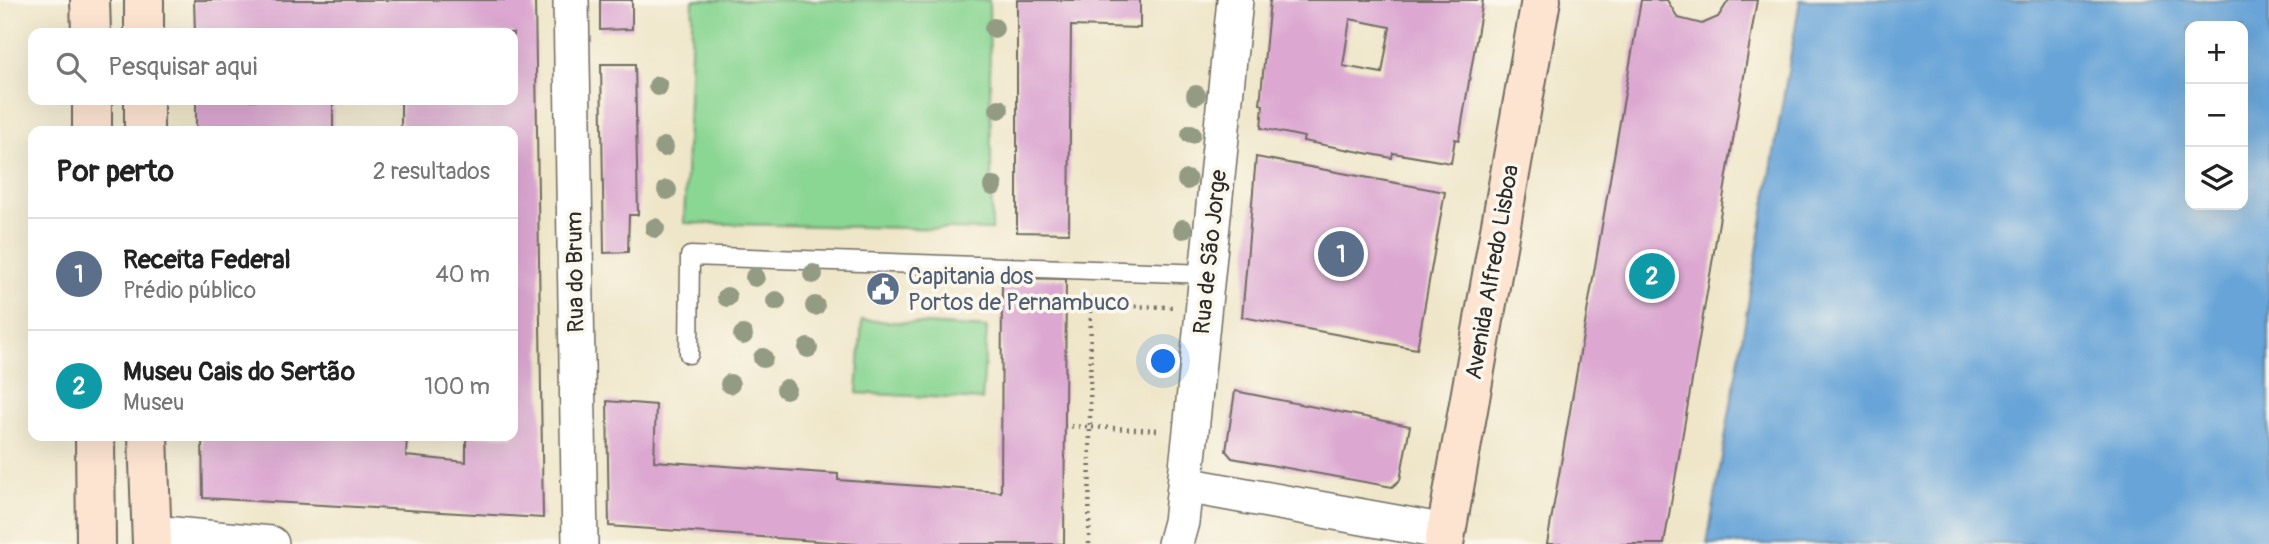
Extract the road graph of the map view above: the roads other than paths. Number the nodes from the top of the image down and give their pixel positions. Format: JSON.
{"nodes":[{"id":1,"x":90,"y":0,"type":"edge"},
{"id":2,"x":144,"y":0,"type":"edge"},
{"id":3,"x":571,"y":0,"type":"edge"},
{"id":4,"x":1235,"y":0,"type":"edge"},
{"id":5,"x":1541,"y":0,"type":"edge"},
{"id":6,"x":91,"y":28,"type":"edge"},
{"id":7,"x":144,"y":28,"type":"edge"},
{"id":8,"x":92,"y":105,"type":"edge"},
{"id":9,"x":144,"y":105,"type":"edge"},
{"id":10,"x":92,"y":126,"type":"edge"},
{"id":11,"x":144,"y":126,"type":"edge"},
{"id":12,"x":1208,"y":274,"type":"junction"},
{"id":13,"x":689,"y":354,"type":"dead end"},
{"id":14,"x":95,"y":441,"type":"edge"},
{"id":15,"x":148,"y":441,"type":"edge"},
{"id":16,"x":1185,"y":485,"type":"junction"},
{"id":17,"x":1445,"y":538,"type":"edge"},
{"id":18,"x":153,"y":539,"type":"edge"},
{"id":19,"x":96,"y":544,"type":"edge"},
{"id":20,"x":271,"y":544,"type":"edge"},
{"id":21,"x":580,"y":544,"type":"edge"},
{"id":22,"x":1175,"y":544,"type":"edge"}],
"edges":[{"from":1,"to":6,"type":"main road"},
{"from":2,"to":7,"type":"main road"},
{"from":3,"to":21,"type":"street","name":"Rua do Brum"},
{"from":4,"to":12,"type":"street","name":"Rua de São Jorge"},
{"from":5,"to":17,"type":"main road","name":"Avenida Alfredo Lisboa"},
{"from":8,"to":10,"type":"main road"},
{"from":9,"to":11,"type":"main road"},
{"from":12,"to":13,"type":"lane"},
{"from":12,"to":16,"type":"street","name":"Rua de São Jorge"},
{"from":14,"to":19,"type":"main road"},
{"from":15,"to":18,"type":"main road"},
{"from":16,"to":17,"type":"street"},
{"from":16,"to":22,"type":"street","name":"Rua de São Jorge"},
{"from":18,"to":20,"type":"street"}]}
